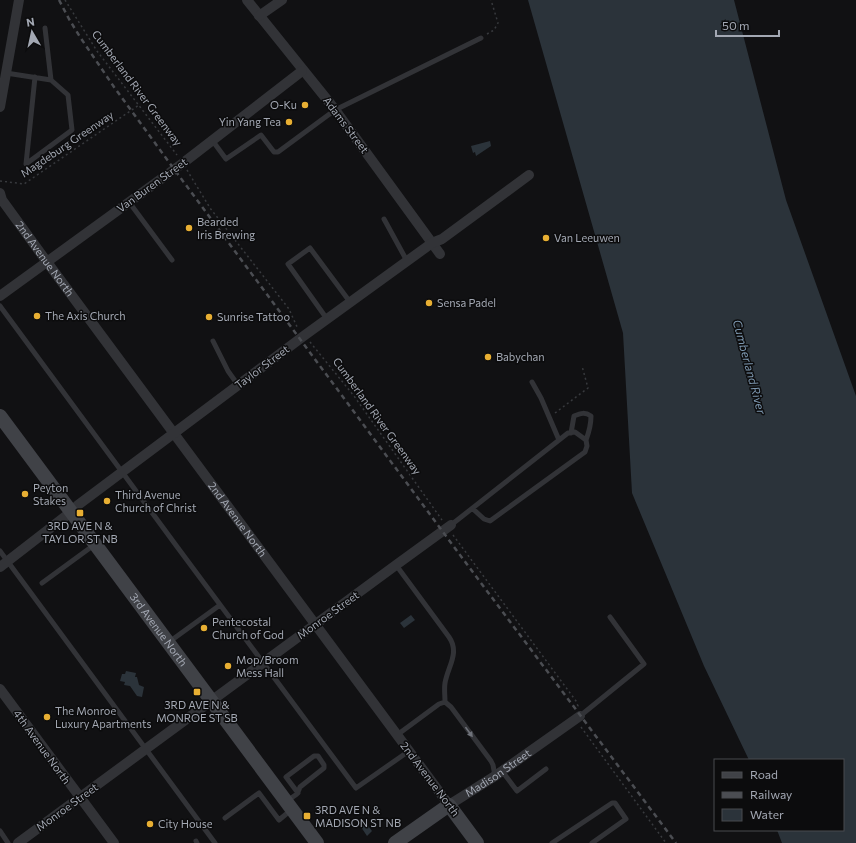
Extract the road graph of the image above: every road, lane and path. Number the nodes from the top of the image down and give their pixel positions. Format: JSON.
{"nodes":[{"id":1,"x":64,"y":0,"type":"edge"},
{"id":2,"x":247,"y":0,"type":"edge"},
{"id":3,"x":282,"y":0,"type":"edge"},
{"id":4,"x":490,"y":0,"type":"edge"},
{"id":5,"x":18,"y":1,"type":"edge"},
{"id":6,"x":259,"y":16,"type":"junction"},
{"id":7,"x":45,"y":28,"type":"dead end"},
{"id":8,"x":481,"y":38,"type":"joint"},
{"id":9,"x":302,"y":71,"type":"junction"},
{"id":10,"x":6,"y":73,"type":"junction"},
{"id":11,"x":35,"y":77,"type":"junction"},
{"id":12,"x":51,"y":80,"type":"junction"},
{"id":13,"x":139,"y":105,"type":"junction"},
{"id":14,"x":0,"y":107,"type":"edge"},
{"id":15,"x":335,"y":110,"type":"junction"},
{"id":16,"x":212,"y":140,"type":"junction"},
{"id":17,"x":183,"y":163,"type":"junction"},
{"id":18,"x":529,"y":175,"type":"dead end"},
{"id":19,"x":0,"y":181,"type":"edge"},
{"id":20,"x":1,"y":198,"type":"edge"},
{"id":21,"x":129,"y":202,"type":"junction"},
{"id":22,"x":384,"y":219,"type":"dead end"},
{"id":23,"x":432,"y":243,"type":"junction"},
{"id":24,"x":440,"y":254,"type":"dead end"},
{"id":25,"x":172,"y":260,"type":"dead end"},
{"id":26,"x":47,"y":262,"type":"junction"},
{"id":27,"x":407,"y":262,"type":"junction"},
{"id":28,"x":0,"y":296,"type":"edge"},
{"id":29,"x":350,"y":302,"type":"junction"},
{"id":30,"x":0,"y":306,"type":"edge"},
{"id":31,"x":327,"y":319,"type":"junction"},
{"id":32,"x":304,"y":335,"type":"junction"},
{"id":33,"x":213,"y":341,"type":"dead end"},
{"id":34,"x":582,"y":366,"type":"dead end"},
{"id":35,"x":532,"y":382,"type":"dead end"},
{"id":36,"x":238,"y":385,"type":"junction"},
{"id":37,"x":555,"y":413,"type":"dead end"},
{"id":38,"x":0,"y":416,"type":"edge"},
{"id":39,"x":571,"y":433,"type":"junction"},
{"id":40,"x":174,"y":434,"type":"junction"},
{"id":41,"x":559,"y":440,"type":"junction"},
{"id":42,"x":586,"y":440,"type":"junction"},
{"id":43,"x":122,"y":472,"type":"junction"},
{"id":44,"x":473,"y":509,"type":"junction"},
{"id":45,"x":71,"y":512,"type":"junction"},
{"id":46,"x":450,"y":527,"type":"junction"},
{"id":47,"x":95,"y":545,"type":"junction"},
{"id":48,"x":0,"y":551,"type":"edge"},
{"id":49,"x":4,"y":564,"type":"edge"},
{"id":50,"x":396,"y":565,"type":"junction"},
{"id":51,"x":42,"y":583,"type":"dead end"},
{"id":52,"x":220,"y":605,"type":"junction"},
{"id":53,"x":610,"y":617,"type":"dead end"},
{"id":54,"x":315,"y":625,"type":"junction"},
{"id":55,"x":168,"y":642,"type":"junction"},
{"id":56,"x":264,"y":662,"type":"junction"},
{"id":57,"x":0,"y":689,"type":"edge"},
{"id":58,"x":211,"y":700,"type":"junction"},
{"id":59,"x":445,"y":702,"type":"junction"},
{"id":60,"x":578,"y":717,"type":"junction"},
{"id":61,"x":397,"y":735,"type":"junction"},
{"id":62,"x":145,"y":750,"type":"junction"},
{"id":63,"x":409,"y":751,"type":"junction"},
{"id":64,"x":546,"y":769,"type":"dead end"},
{"id":65,"x":499,"y":773,"type":"junction"},
{"id":66,"x":79,"y":798,"type":"junction"},
{"id":67,"x":292,"y":801,"type":"junction"},
{"id":68,"x":449,"y":805,"type":"junction"},
{"id":69,"x":225,"y":818,"type":"dead end"},
{"id":70,"x":0,"y":831,"type":"edge"},
{"id":71,"x":8,"y":843,"type":"edge"},
{"id":72,"x":18,"y":843,"type":"edge"},
{"id":73,"x":114,"y":843,"type":"edge"},
{"id":74,"x":215,"y":843,"type":"edge"},
{"id":75,"x":317,"y":843,"type":"edge"},
{"id":76,"x":395,"y":843,"type":"edge"},
{"id":77,"x":477,"y":843,"type":"edge"},
{"id":78,"x":552,"y":843,"type":"edge"},
{"id":79,"x":592,"y":843,"type":"edge"},
{"id":80,"x":666,"y":843,"type":"edge"}],
"edges":[{"from":1,"to":13,"type":"path","name":"Cumberland River Greenway"},
{"from":2,"to":6,"type":"street","name":"Adams Street"},
{"from":3,"to":6,"type":"street"},
{"from":4,"to":8,"type":"path"},
{"from":5,"to":10,"type":"street"},
{"from":6,"to":9,"type":"street","name":"Adams Street"},
{"from":7,"to":12,"type":"lane"},
{"from":8,"to":15,"type":"lane"},
{"from":9,"to":15,"type":"street","name":"Adams Street"},
{"from":9,"to":16,"type":"street","name":"Van Buren Street"},
{"from":10,"to":11,"type":"lane"},
{"from":10,"to":14,"type":"street"},
{"from":11,"to":12,"type":"lane"},
{"from":11,"to":12,"type":"lane"},
{"from":13,"to":17,"type":"path","name":"Cumberland River Greenway"},
{"from":13,"to":19,"type":"path","name":"Magdeburg Greenway"},
{"from":15,"to":16,"type":"lane"},
{"from":15,"to":23,"type":"street","name":"Adams Street"},
{"from":16,"to":17,"type":"street","name":"Van Buren Street"},
{"from":17,"to":21,"type":"street","name":"Van Buren Street"},
{"from":17,"to":32,"type":"path","name":"Cumberland River Greenway"},
{"from":18,"to":23,"type":"street","name":"Taylor Street"},
{"from":20,"to":26,"type":"street","name":"2nd Avenue North"},
{"from":21,"to":25,"type":"lane"},
{"from":21,"to":26,"type":"street","name":"Van Buren Street"},
{"from":22,"to":27,"type":"lane"},
{"from":23,"to":24,"type":"street","name":"Adams Street"},
{"from":23,"to":27,"type":"street","name":"Taylor Street"},
{"from":26,"to":28,"type":"street","name":"Van Buren Street"},
{"from":26,"to":40,"type":"street","name":"2nd Avenue North"},
{"from":27,"to":29,"type":"street","name":"Taylor Street"},
{"from":29,"to":31,"type":"street","name":"Taylor Street"},
{"from":29,"to":31,"type":"lane"},
{"from":30,"to":43,"type":"lane"},
{"from":31,"to":32,"type":"street","name":"Taylor Street"},
{"from":32,"to":36,"type":"street","name":"Taylor Street"},
{"from":32,"to":46,"type":"path","name":"Cumberland River Greenway"},
{"from":33,"to":36,"type":"lane"},
{"from":34,"to":37,"type":"path"},
{"from":35,"to":41,"type":"lane"},
{"from":36,"to":40,"type":"street","name":"Taylor Street"},
{"from":38,"to":45,"type":"street","name":"3rd Avenue North"},
{"from":39,"to":41,"type":"lane","name":"Monroe Street"},
{"from":39,"to":42,"type":"lane"},
{"from":39,"to":42,"type":"lane"},
{"from":40,"to":43,"type":"street","name":"Taylor Street"},
{"from":40,"to":54,"type":"street","name":"2nd Avenue North"},
{"from":41,"to":44,"type":"lane","name":"Monroe Street"},
{"from":42,"to":44,"type":"lane"},
{"from":43,"to":45,"type":"street","name":"Taylor Street"},
{"from":43,"to":52,"type":"lane"},
{"from":44,"to":46,"type":"lane","name":"Monroe Street"},
{"from":45,"to":47,"type":"street","name":"3rd Avenue North"},
{"from":45,"to":49,"type":"street","name":"Taylor Street"},
{"from":46,"to":50,"type":"street","name":"Monroe Street"},
{"from":46,"to":60,"type":"path","name":"Cumberland River Greenway"},
{"from":47,"to":51,"type":"lane"},
{"from":47,"to":55,"type":"street","name":"3rd Avenue North"},
{"from":48,"to":49,"type":"lane"},
{"from":49,"to":62,"type":"lane"},
{"from":50,"to":54,"type":"street","name":"Monroe Street"},
{"from":50,"to":59,"type":"lane"},
{"from":52,"to":55,"type":"lane"},
{"from":52,"to":56,"type":"lane"},
{"from":53,"to":60,"type":"lane"},
{"from":54,"to":56,"type":"street","name":"Monroe Street"},
{"from":54,"to":61,"type":"street","name":"2nd Avenue North"},
{"from":55,"to":58,"type":"street","name":"3rd Avenue North"},
{"from":56,"to":58,"type":"street","name":"Monroe Street"},
{"from":56,"to":63,"type":"lane"},
{"from":57,"to":66,"type":"street","name":"4th Avenue North"},
{"from":58,"to":62,"type":"street","name":"Monroe Street"},
{"from":58,"to":67,"type":"street","name":"3rd Avenue North"},
{"from":59,"to":61,"type":"lane"},
{"from":59,"to":65,"type":"lane","one_way":true},
{"from":60,"to":65,"type":"street","name":"Madison Street"},
{"from":60,"to":80,"type":"path"},
{"from":61,"to":63,"type":"street","name":"2nd Avenue North"},
{"from":62,"to":66,"type":"street","name":"Monroe Street"},
{"from":62,"to":74,"type":"lane"},
{"from":63,"to":68,"type":"street","name":"2nd Avenue North"},
{"from":64,"to":65,"type":"lane"},
{"from":65,"to":68,"type":"street","name":"Madison Street"},
{"from":66,"to":72,"type":"street","name":"Monroe Street"},
{"from":66,"to":73,"type":"street","name":"4th Avenue North"},
{"from":67,"to":67,"type":"lane"},
{"from":67,"to":69,"type":"lane"},
{"from":67,"to":75,"type":"street","name":"3rd Avenue North"},
{"from":68,"to":76,"type":"street","name":"Madison Street"},
{"from":68,"to":77,"type":"street","name":"2nd Avenue North"},
{"from":70,"to":71,"type":"lane"},
{"from":78,"to":79,"type":"lane"}]}
